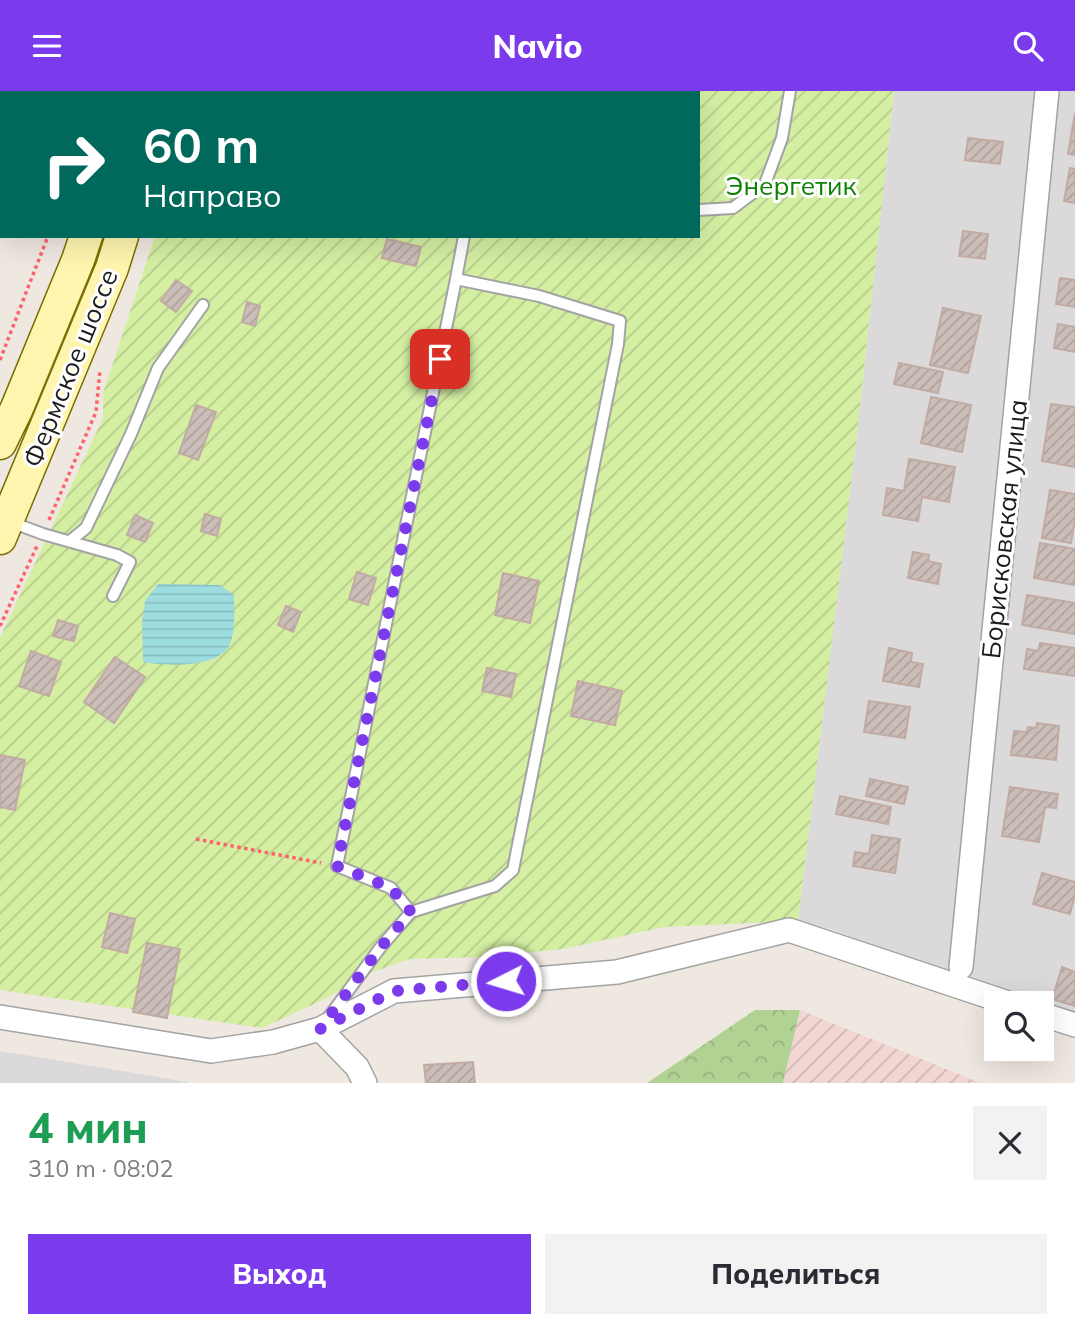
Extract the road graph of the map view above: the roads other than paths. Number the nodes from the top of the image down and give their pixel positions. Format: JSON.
{"nodes":[{"id":1,"x":789,"y":91,"type":"edge"},
{"id":2,"x":1047,"y":91,"type":"edge"},
{"id":3,"x":700,"y":210,"type":"edge"},
{"id":4,"x":85,"y":238,"type":"edge"},
{"id":5,"x":121,"y":238,"type":"edge"},
{"id":6,"x":464,"y":238,"type":"edge"},
{"id":7,"x":456,"y":279,"type":"junction"},
{"id":8,"x":203,"y":305,"type":"dead end"},
{"id":9,"x":0,"y":443,"type":"edge"},
{"id":10,"x":4,"y":529,"type":"edge"},
{"id":11,"x":70,"y":541,"type":"junction"},
{"id":12,"x":113,"y":596,"type":"dead end"},
{"id":13,"x":411,"y":912,"type":"junction"},
{"id":14,"x":961,"y":967,"type":"dead end"},
{"id":15,"x":984,"y":995,"type":"edge"},
{"id":16,"x":0,"y":1017,"type":"edge"},
{"id":17,"x":1054,"y":1018,"type":"edge"},
{"id":18,"x":1075,"y":1025,"type":"edge"},
{"id":19,"x":320,"y":1029,"type":"junction"},
{"id":20,"x":365,"y":1083,"type":"edge"}],
"edges":[{"from":1,"to":3,"type":"lane"},
{"from":2,"to":14,"type":"street","name":"Борисковская улица"},
{"from":4,"to":9,"type":"main road","name":"Фермское шоссе"},
{"from":5,"to":10,"type":"main road","name":"Фермское шоссе"},
{"from":6,"to":7,"type":"lane"},
{"from":7,"to":13,"type":"lane"},
{"from":7,"to":13,"type":"lane"},
{"from":8,"to":11,"type":"lane"},
{"from":10,"to":11,"type":"lane"},
{"from":11,"to":12,"type":"lane"},
{"from":13,"to":19,"type":"lane"},
{"from":15,"to":19,"type":"street"},
{"from":16,"to":19,"type":"street"},
{"from":17,"to":18,"type":"street"},
{"from":19,"to":20,"type":"street"}]}
